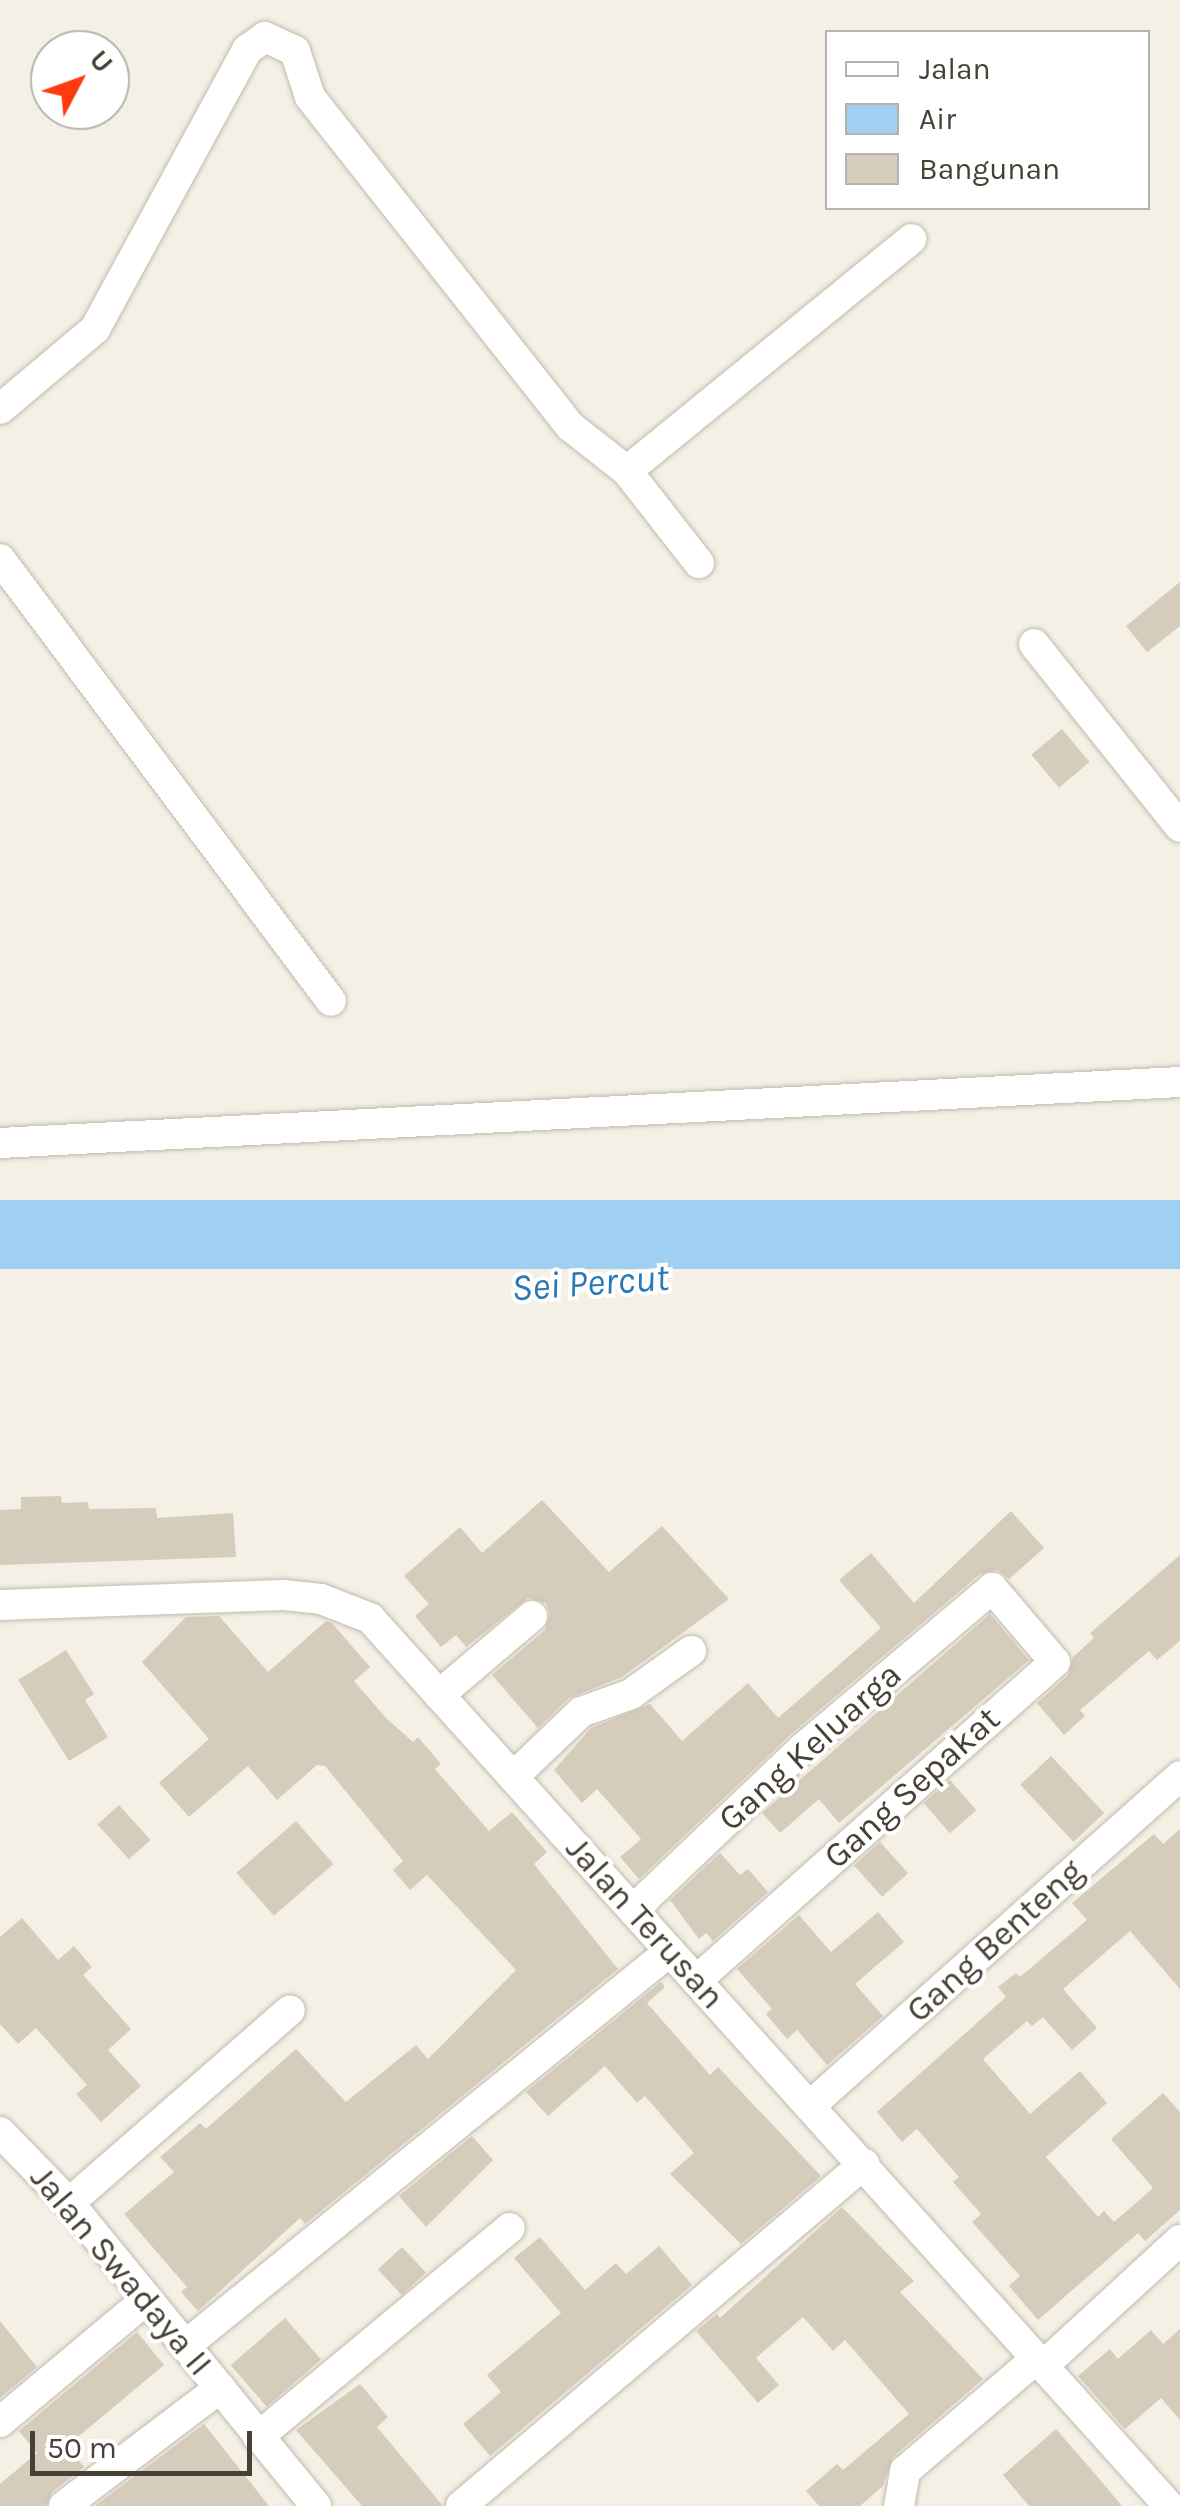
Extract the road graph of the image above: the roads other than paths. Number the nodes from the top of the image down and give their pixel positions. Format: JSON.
{"nodes":[{"id":1,"x":912,"y":239,"type":"dead end"},
{"id":2,"x":0,"y":409,"type":"edge"},
{"id":3,"x":627,"y":471,"type":"junction"},
{"id":4,"x":0,"y":560,"type":"edge"},
{"id":5,"x":699,"y":562,"type":"dead end"},
{"id":6,"x":1034,"y":644,"type":"dead end"},
{"id":7,"x":1180,"y":826,"type":"edge"},
{"id":8,"x":331,"y":1000,"type":"dead end"},
{"id":9,"x":1180,"y":1082,"type":"edge"},
{"id":10,"x":0,"y":1144,"type":"edge"},
{"id":11,"x":992,"y":1588,"type":"joint"},
{"id":12,"x":0,"y":1605,"type":"edge"},
{"id":13,"x":532,"y":1616,"type":"dead end"},
{"id":14,"x":691,"y":1651,"type":"dead end"},
{"id":15,"x":439,"y":1695,"type":"junction"},
{"id":16,"x":1180,"y":1776,"type":"edge"},
{"id":17,"x":513,"y":1778,"type":"junction"},
{"id":18,"x":633,"y":1910,"type":"junction"},
{"id":19,"x":670,"y":1951,"type":"junction"},
{"id":20,"x":696,"y":1980,"type":"junction"},
{"id":21,"x":290,"y":2010,"type":"dead end"},
{"id":22,"x":811,"y":2105,"type":"junction"},
{"id":23,"x":0,"y":2132,"type":"edge"},
{"id":24,"x":864,"y":2164,"type":"junction"},
{"id":25,"x":68,"y":2203,"type":"junction"},
{"id":26,"x":510,"y":2228,"type":"dead end"},
{"id":27,"x":1180,"y":2240,"type":"edge"},
{"id":28,"x":147,"y":2299,"type":"junction"},
{"id":29,"x":186,"y":2345,"type":"junction"},
{"id":30,"x":1040,"y":2362,"type":"junction"},
{"id":31,"x":220,"y":2388,"type":"junction"},
{"id":32,"x":0,"y":2422,"type":"edge"},
{"id":33,"x":258,"y":2437,"type":"junction"},
{"id":34,"x":64,"y":2506,"type":"edge"},
{"id":35,"x":316,"y":2506,"type":"edge"},
{"id":36,"x":461,"y":2506,"type":"edge"},
{"id":37,"x":899,"y":2506,"type":"edge"},
{"id":38,"x":1169,"y":2506,"type":"edge"}],
"edges":[{"from":1,"to":3,"type":"street"},
{"from":2,"to":3,"type":"street"},
{"from":3,"to":5,"type":"street"},
{"from":4,"to":8,"type":"street"},
{"from":6,"to":7,"type":"street"},
{"from":9,"to":10,"type":"street"},
{"from":11,"to":18,"type":"street","name":"Gang Keluarga"},
{"from":11,"to":20,"type":"street","name":"Gang Sepakat"},
{"from":12,"to":15,"type":"street","name":"Jalan Terusan"},
{"from":13,"to":15,"type":"street"},
{"from":14,"to":17,"type":"street"},
{"from":15,"to":17,"type":"street","name":"Jalan Terusan"},
{"from":16,"to":22,"type":"street","name":"Gang Benteng"},
{"from":17,"to":18,"type":"street","name":"Jalan Terusan"},
{"from":18,"to":19,"type":"street","name":"Jalan Terusan"},
{"from":19,"to":20,"type":"street","name":"Jalan Terusan"},
{"from":19,"to":29,"type":"street"},
{"from":20,"to":22,"type":"street","name":"Jalan Terusan"},
{"from":21,"to":25,"type":"street"},
{"from":22,"to":24,"type":"street","name":"Jalan Terusan"},
{"from":23,"to":25,"type":"street","name":"Jalan Swadaya II"},
{"from":24,"to":30,"type":"street","name":"Jalan Terusan"},
{"from":24,"to":36,"type":"street"},
{"from":25,"to":28,"type":"street","name":"Jalan Swadaya II"},
{"from":26,"to":33,"type":"street"},
{"from":27,"to":30,"type":"street"},
{"from":28,"to":29,"type":"street","name":"Jalan Swadaya II"},
{"from":28,"to":32,"type":"street"},
{"from":29,"to":31,"type":"street","name":"Jalan Swadaya II"},
{"from":30,"to":37,"type":"street"},
{"from":30,"to":38,"type":"street","name":"Jalan Terusan"},
{"from":31,"to":33,"type":"street","name":"Jalan Swadaya II"},
{"from":31,"to":34,"type":"street"},
{"from":33,"to":35,"type":"street","name":"Jalan Swadaya II"}]}
